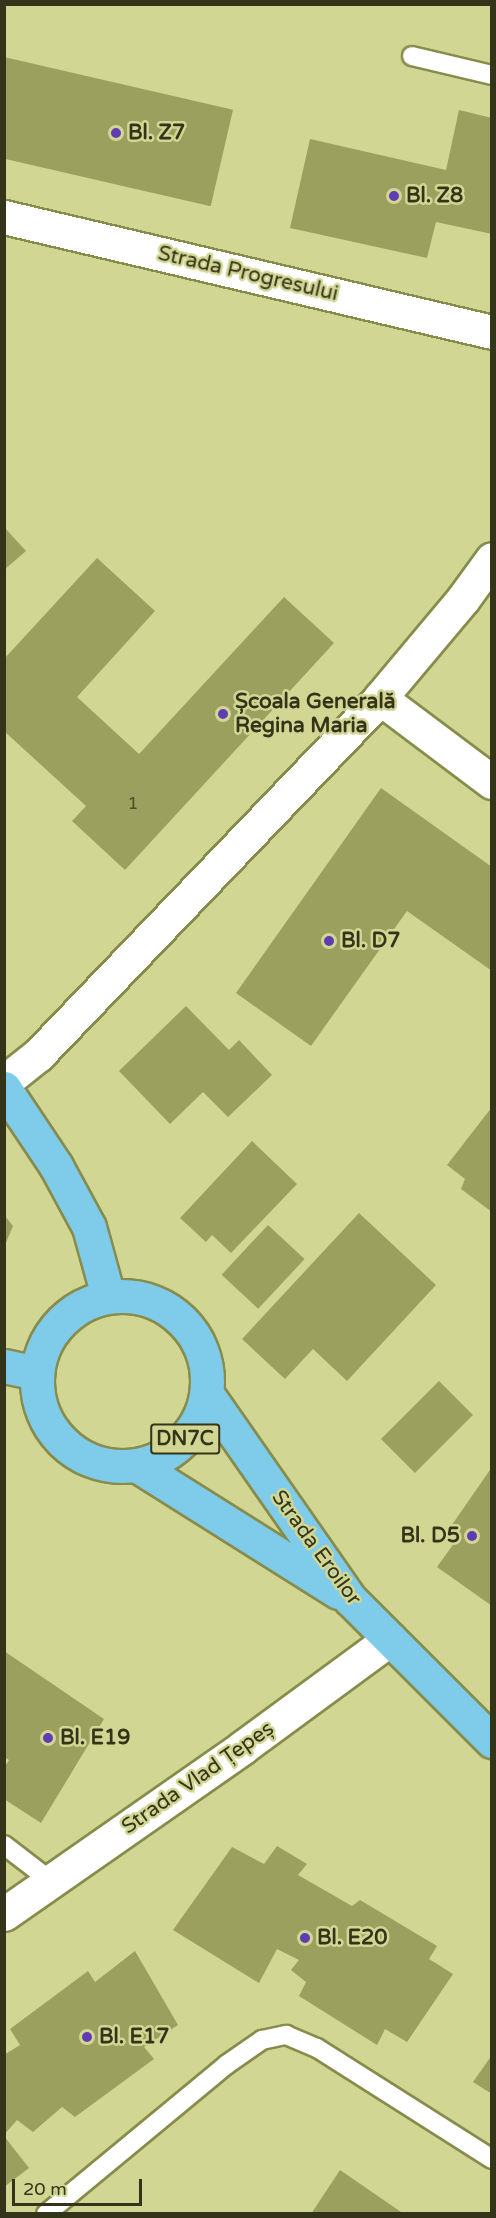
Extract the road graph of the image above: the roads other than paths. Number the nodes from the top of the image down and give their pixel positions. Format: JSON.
{"nodes":[{"id":1,"x":412,"y":57,"type":"dead end"},
{"id":2,"x":492,"y":75,"type":"edge"},
{"id":3,"x":4,"y":217,"type":"edge"},
{"id":4,"x":492,"y":332,"type":"edge"},
{"id":5,"x":492,"y":559,"type":"edge"},
{"id":6,"x":380,"y":698,"type":"junction"},
{"id":7,"x":492,"y":782,"type":"edge"},
{"id":8,"x":4,"y":1082,"type":"edge"},
{"id":9,"x":4,"y":1088,"type":"edge"},
{"id":10,"x":108,"y":1296,"type":"junction"},
{"id":11,"x":4,"y":1366,"type":"edge"},
{"id":12,"x":37,"y":1373,"type":"junction"},
{"id":13,"x":207,"y":1394,"type":"junction"},
{"id":14,"x":138,"y":1466,"type":"junction"},
{"id":15,"x":350,"y":1599,"type":"junction"},
{"id":16,"x":390,"y":1639,"type":"junction"},
{"id":17,"x":492,"y":1742,"type":"edge"},
{"id":18,"x":4,"y":1845,"type":"edge"},
{"id":19,"x":52,"y":1882,"type":"junction"},
{"id":20,"x":4,"y":1914,"type":"edge"},
{"id":21,"x":492,"y":2159,"type":"edge"},
{"id":22,"x":46,"y":2214,"type":"edge"}],
"edges":[{"from":1,"to":2,"type":"lane"},
{"from":3,"to":4,"type":"street","name":"Strada Progresului"},
{"from":5,"to":6,"type":"street"},
{"from":6,"to":7,"type":"street"},
{"from":6,"to":8,"type":"street"},
{"from":9,"to":10,"type":"main road"},
{"from":10,"to":12,"type":"main road","number":"DN7C"},
{"from":10,"to":13,"type":"main road","number":"DN7C"},
{"from":11,"to":12,"type":"main road"},
{"from":12,"to":14,"type":"main road","number":"DN7C"},
{"from":13,"to":14,"type":"main road","number":"DN7C"},
{"from":13,"to":15,"type":"main road","name":"Strada Eroilor","number":"DN7C"},
{"from":14,"to":15,"type":"main road"},
{"from":15,"to":16,"type":"main road","name":"Strada Eroilor","number":"DN7C"},
{"from":16,"to":17,"type":"main road","name":"Strada Eroilor","number":"DN7C"},
{"from":16,"to":19,"type":"street","name":"Strada Vlad Țepeș"},
{"from":18,"to":19,"type":"lane"},
{"from":19,"to":20,"type":"street","name":"Strada Vlad Țepeș"},
{"from":21,"to":22,"type":"lane"}]}
